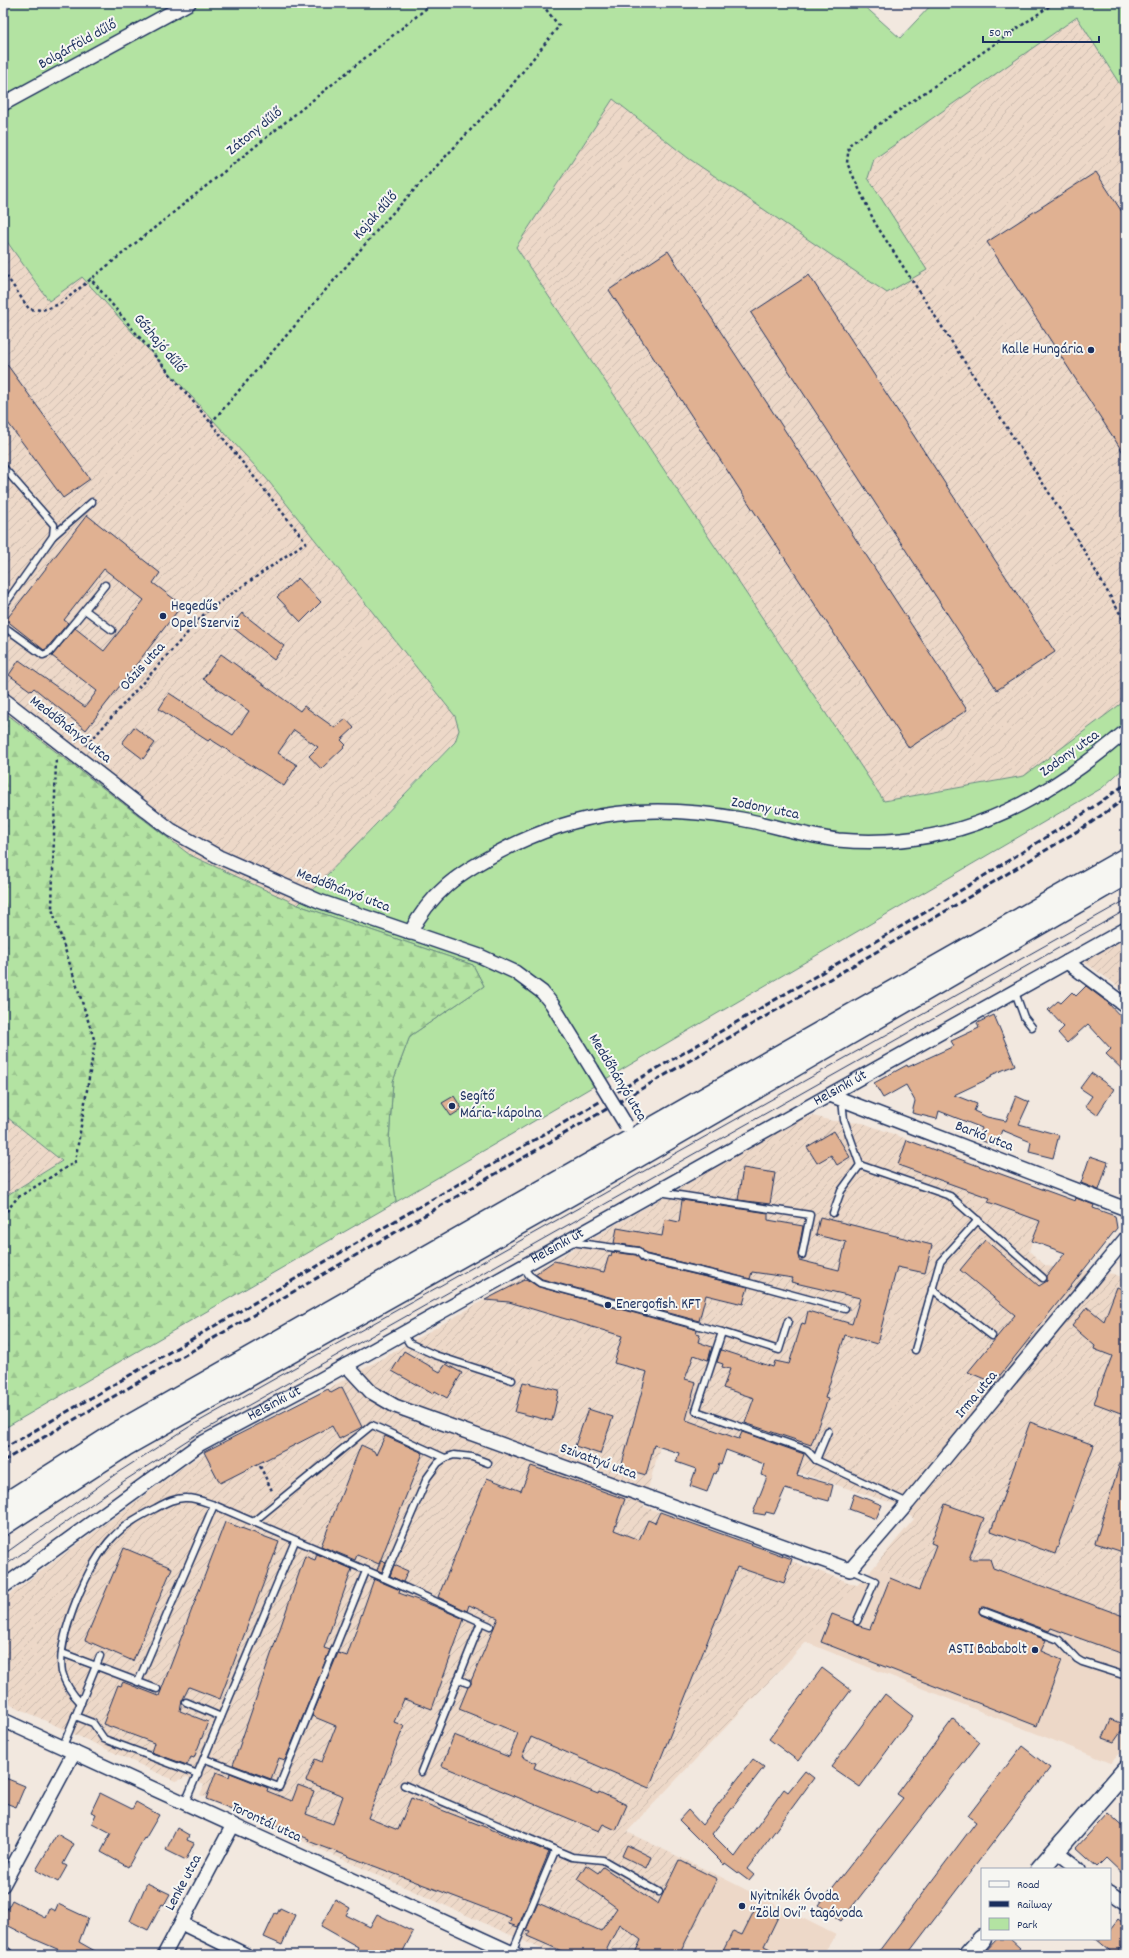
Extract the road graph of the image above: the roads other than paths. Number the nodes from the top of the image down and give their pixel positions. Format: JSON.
{"nodes":[{"id":1,"x":189,"y":3,"type":"edge"},
{"id":2,"x":3,"y":104,"type":"edge"},
{"id":3,"x":3,"y":467,"type":"edge"},
{"id":4,"x":92,"y":502,"type":"dead end"},
{"id":5,"x":53,"y":536,"type":"junction"},
{"id":6,"x":105,"y":585,"type":"dead end"},
{"id":7,"x":3,"y":608,"type":"edge"},
{"id":8,"x":85,"y":610,"type":"junction"},
{"id":9,"x":3,"y":626,"type":"edge"},
{"id":10,"x":112,"y":630,"type":"dead end"},
{"id":11,"x":3,"y":699,"type":"edge"},
{"id":12,"x":1126,"y":731,"type":"edge"},
{"id":13,"x":1126,"y":858,"type":"edge"},
{"id":14,"x":1126,"y":874,"type":"edge"},
{"id":15,"x":1126,"y":929,"type":"edge"},
{"id":16,"x":410,"y":933,"type":"junction"},
{"id":17,"x":1067,"y":962,"type":"junction"},
{"id":18,"x":1015,"y":992,"type":"junction"},
{"id":19,"x":1126,"y":1006,"type":"edge"},
{"id":20,"x":1032,"y":1027,"type":"dead end"},
{"id":21,"x":836,"y":1097,"type":"junction"},
{"id":22,"x":630,"y":1131,"type":"junction"},
{"id":23,"x":658,"y":1145,"type":"junction"},
{"id":24,"x":629,"y":1162,"type":"junction"},
{"id":25,"x":860,"y":1165,"type":"junction"},
{"id":26,"x":655,"y":1191,"type":"junction"},
{"id":27,"x":1126,"y":1209,"type":"edge"},
{"id":28,"x":833,"y":1213,"type":"dead end"},
{"id":29,"x":978,"y":1220,"type":"junction"},
{"id":30,"x":1126,"y":1238,"type":"edge"},
{"id":31,"x":568,"y":1241,"type":"junction"},
{"id":32,"x":802,"y":1256,"type":"dead end"},
{"id":33,"x":523,"y":1266,"type":"junction"},
{"id":34,"x":1043,"y":1278,"type":"dead end"},
{"id":35,"x":932,"y":1289,"type":"junction"},
{"id":36,"x":845,"y":1309,"type":"dead end"},
{"id":37,"x":788,"y":1321,"type":"dead end"},
{"id":38,"x":722,"y":1332,"type":"junction"},
{"id":39,"x":403,"y":1333,"type":"junction"},
{"id":40,"x":992,"y":1336,"type":"dead end"},
{"id":41,"x":915,"y":1350,"type":"dead end"},
{"id":42,"x":346,"y":1365,"type":"junction"},
{"id":43,"x":512,"y":1380,"type":"dead end"},
{"id":44,"x":828,"y":1430,"type":"dead end"},
{"id":45,"x":445,"y":1458,"type":"junction"},
{"id":46,"x":816,"y":1460,"type":"junction"},
{"id":47,"x":488,"y":1462,"type":"dead end"},
{"id":48,"x":908,"y":1504,"type":"junction"},
{"id":49,"x":3,"y":1505,"type":"edge"},
{"id":50,"x":214,"y":1505,"type":"junction"},
{"id":51,"x":253,"y":1522,"type":"junction"},
{"id":52,"x":3,"y":1525,"type":"edge"},
{"id":53,"x":295,"y":1541,"type":"junction"},
{"id":54,"x":850,"y":1570,"type":"junction"},
{"id":55,"x":366,"y":1571,"type":"junction"},
{"id":56,"x":384,"y":1578,"type":"junction"},
{"id":57,"x":3,"y":1587,"type":"edge"},
{"id":58,"x":983,"y":1611,"type":"dead end"},
{"id":59,"x":857,"y":1621,"type":"dead end"},
{"id":60,"x":481,"y":1622,"type":"junction"},
{"id":61,"x":490,"y":1626,"type":"dead end"},
{"id":62,"x":62,"y":1653,"type":"junction"},
{"id":63,"x":100,"y":1656,"type":"dead end"},
{"id":64,"x":95,"y":1666,"type":"junction"},
{"id":65,"x":1126,"y":1676,"type":"edge"},
{"id":66,"x":458,"y":1679,"type":"junction"},
{"id":67,"x":138,"y":1682,"type":"junction"},
{"id":68,"x":468,"y":1683,"type":"dead end"},
{"id":69,"x":157,"y":1689,"type":"dead end"},
{"id":70,"x":186,"y":1702,"type":"dead end"},
{"id":71,"x":81,"y":1703,"type":"junction"},
{"id":72,"x":75,"y":1716,"type":"junction"},
{"id":73,"x":221,"y":1717,"type":"junction"},
{"id":74,"x":3,"y":1720,"type":"edge"},
{"id":75,"x":68,"y":1749,"type":"junction"},
{"id":76,"x":205,"y":1759,"type":"junction"},
{"id":77,"x":1126,"y":1770,"type":"edge"},
{"id":78,"x":421,"y":1772,"type":"dead end"},
{"id":79,"x":198,"y":1774,"type":"junction"},
{"id":80,"x":404,"y":1785,"type":"dead end"},
{"id":81,"x":186,"y":1803,"type":"junction"},
{"id":82,"x":233,"y":1825,"type":"junction"},
{"id":83,"x":556,"y":1851,"type":"junction"},
{"id":84,"x":1056,"y":1851,"type":"junction"},
{"id":85,"x":1041,"y":1868,"type":"edge"},
{"id":86,"x":1078,"y":1868,"type":"edge"},
{"id":87,"x":3,"y":1885,"type":"edge"},
{"id":88,"x":659,"y":1892,"type":"dead end"},
{"id":89,"x":1111,"y":1893,"type":"edge"},
{"id":90,"x":1126,"y":1903,"type":"edge"},
{"id":91,"x":181,"y":1923,"type":"junction"},
{"id":92,"x":981,"y":1939,"type":"edge"},
{"id":93,"x":3,"y":1953,"type":"edge"},
{"id":94,"x":515,"y":1954,"type":"edge"},
{"id":95,"x":6,"y":1955,"type":"edge"},
{"id":96,"x":164,"y":1955,"type":"edge"},
{"id":97,"x":246,"y":1955,"type":"edge"},
{"id":98,"x":968,"y":1955,"type":"edge"}],
"edges":[{"from":1,"to":2,"type":"street","name":"Bolgárföld dűlő"},
{"from":3,"to":5,"type":"lane"},
{"from":4,"to":5,"type":"lane"},
{"from":5,"to":7,"type":"lane"},
{"from":6,"to":8,"type":"lane"},
{"from":8,"to":9,"type":"lane"},
{"from":8,"to":10,"type":"lane"},
{"from":11,"to":16,"type":"street","name":"Meddőhányó utca"},
{"from":12,"to":16,"type":"street","name":"Zodony utca"},
{"from":13,"to":22,"type":"main road"},
{"from":14,"to":23,"type":"main road"},
{"from":15,"to":17,"type":"street","name":"Helsinki út"},
{"from":16,"to":22,"type":"street","name":"Meddőhányó utca","bridge":true},
{"from":17,"to":18,"type":"street","name":"Helsinki út"},
{"from":17,"to":19,"type":"street"},
{"from":18,"to":20,"type":"lane"},
{"from":18,"to":21,"type":"street","name":"Helsinki út"},
{"from":21,"to":25,"type":"lane"},
{"from":21,"to":26,"type":"street","name":"Helsinki út"},
{"from":21,"to":27,"type":"street","name":"Barkó utca"},
{"from":22,"to":23,"type":"main road"},
{"from":22,"to":24,"type":"main road"},
{"from":22,"to":49,"type":"main road"},
{"from":23,"to":24,"type":"main road"},
{"from":24,"to":52,"type":"main road"},
{"from":25,"to":28,"type":"lane"},
{"from":25,"to":29,"type":"lane"},
{"from":26,"to":31,"type":"street","name":"Helsinki út"},
{"from":26,"to":32,"type":"lane"},
{"from":29,"to":34,"type":"lane"},
{"from":29,"to":35,"type":"lane"},
{"from":30,"to":48,"type":"street","name":"Irma utca"},
{"from":31,"to":33,"type":"street","name":"Helsinki út"},
{"from":31,"to":36,"type":"lane"},
{"from":33,"to":38,"type":"lane"},
{"from":33,"to":39,"type":"street","name":"Helsinki út"},
{"from":35,"to":40,"type":"lane"},
{"from":35,"to":41,"type":"lane"},
{"from":37,"to":38,"type":"lane"},
{"from":38,"to":46,"type":"lane"},
{"from":39,"to":42,"type":"street","name":"Helsinki út"},
{"from":39,"to":43,"type":"lane"},
{"from":42,"to":54,"type":"street","name":"Szivattyú utca"},
{"from":42,"to":57,"type":"street","name":"Helsinki út"},
{"from":44,"to":46,"type":"lane"},
{"from":45,"to":47,"type":"lane"},
{"from":45,"to":51,"type":"lane"},
{"from":45,"to":56,"type":"lane"},
{"from":46,"to":48,"type":"lane"},
{"from":48,"to":54,"type":"street","name":"Irma utca"},
{"from":50,"to":51,"type":"lane"},
{"from":50,"to":62,"type":"lane"},
{"from":50,"to":67,"type":"lane"},
{"from":51,"to":53,"type":"lane"},
{"from":53,"to":55,"type":"lane"},
{"from":53,"to":73,"type":"lane"},
{"from":54,"to":59,"type":"lane"},
{"from":55,"to":56,"type":"lane"},
{"from":55,"to":76,"type":"lane"},
{"from":56,"to":60,"type":"lane"},
{"from":58,"to":65,"type":"lane"},
{"from":60,"to":61,"type":"lane"},
{"from":60,"to":66,"type":"lane"},
{"from":62,"to":64,"type":"lane"},
{"from":62,"to":71,"type":"lane"},
{"from":63,"to":64,"type":"lane"},
{"from":64,"to":67,"type":"lane"},
{"from":64,"to":71,"type":"lane"},
{"from":66,"to":68,"type":"lane"},
{"from":66,"to":78,"type":"lane"},
{"from":67,"to":69,"type":"lane"},
{"from":70,"to":73,"type":"lane"},
{"from":71,"to":72,"type":"lane"},
{"from":72,"to":75,"type":"lane"},
{"from":72,"to":79,"type":"lane"},
{"from":73,"to":76,"type":"lane"},
{"from":74,"to":75,"type":"street","name":"Torontál utca"},
{"from":75,"to":81,"type":"street","name":"Torontál utca"},
{"from":75,"to":87,"type":"street"},
{"from":76,"to":79,"type":"lane"},
{"from":77,"to":84,"type":"street"},
{"from":79,"to":81,"type":"lane"},
{"from":80,"to":83,"type":"lane"},
{"from":81,"to":82,"type":"street","name":"Torontál utca"},
{"from":82,"to":91,"type":"street","name":"Lenke utca"},
{"from":82,"to":94,"type":"street","name":"Torontál utca"},
{"from":83,"to":88,"type":"lane"},
{"from":83,"to":94,"type":"lane"},
{"from":84,"to":85,"type":"street"},
{"from":84,"to":86,"type":"street"},
{"from":89,"to":90,"type":"street"},
{"from":91,"to":96,"type":"street","name":"Lenke utca"},
{"from":91,"to":97,"type":"street"},
{"from":92,"to":98,"type":"street"},
{"from":93,"to":95,"type":"street"}]}
